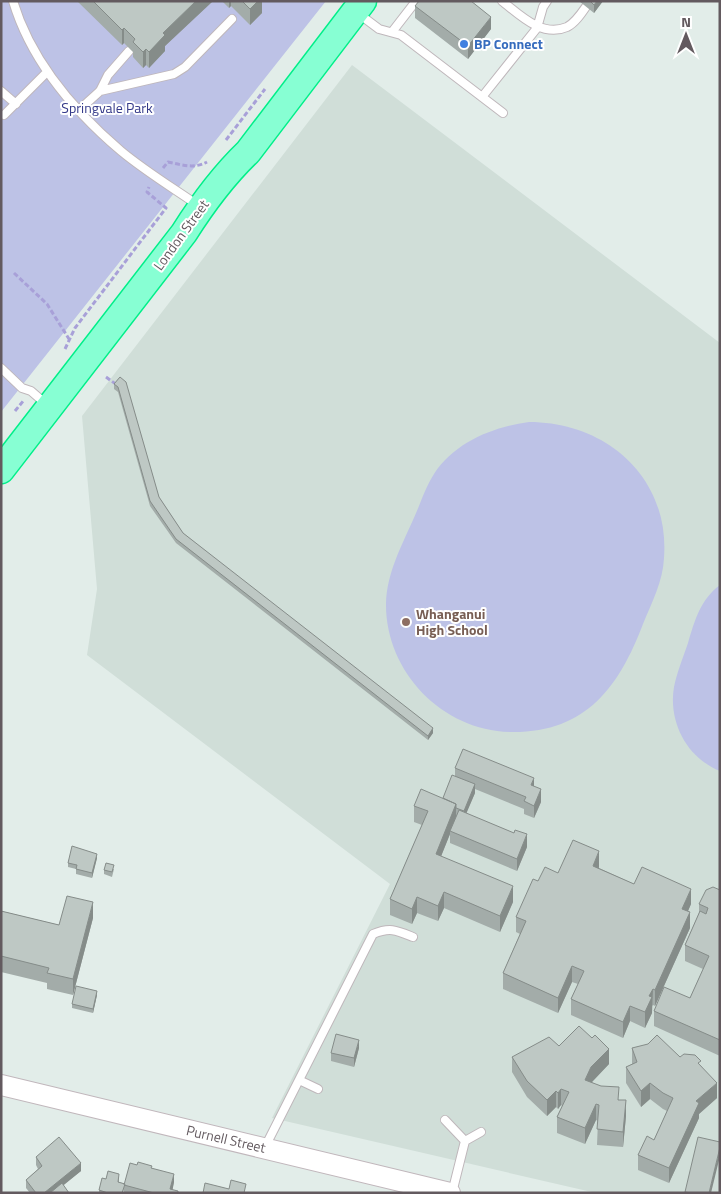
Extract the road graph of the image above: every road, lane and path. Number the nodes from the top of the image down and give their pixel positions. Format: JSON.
{"nodes":[{"id":1,"x":13,"y":1,"type":"edge"},
{"id":2,"x":416,"y":1,"type":"edge"},
{"id":3,"x":502,"y":1,"type":"edge"},
{"id":4,"x":547,"y":1,"type":"edge"},
{"id":5,"x":590,"y":1,"type":"edge"},
{"id":6,"x":360,"y":6,"type":"edge"},
{"id":7,"x":232,"y":19,"type":"dead end"},
{"id":8,"x":537,"y":28,"type":"junction"},
{"id":9,"x":392,"y":32,"type":"junction"},
{"id":10,"x":129,"y":51,"type":"edge"},
{"id":11,"x":47,"y":72,"type":"junction"},
{"id":12,"x":1,"y":91,"type":"edge"},
{"id":13,"x":100,"y":91,"type":"junction"},
{"id":14,"x":482,"y":97,"type":"junction"},
{"id":15,"x":16,"y":104,"type":"junction"},
{"id":16,"x":79,"y":110,"type":"junction"},
{"id":17,"x":503,"y":113,"type":"dead end"},
{"id":18,"x":4,"y":115,"type":"dead end"},
{"id":19,"x":200,"y":207,"type":"junction"},
{"id":20,"x":14,"y":272,"type":"dead end"},
{"id":21,"x":75,"y":343,"type":"dead end"},
{"id":22,"x":1,"y":368,"type":"edge"},
{"id":23,"x":106,"y":376,"type":"dead end"},
{"id":24,"x":117,"y":385,"type":"edge"},
{"id":25,"x":51,"y":408,"type":"junction"},
{"id":26,"x":1,"y":470,"type":"edge"},
{"id":27,"x":413,"y":937,"type":"dead end"},
{"id":28,"x":299,"y":1080,"type":"junction"},
{"id":29,"x":1,"y":1085,"type":"edge"},
{"id":30,"x":318,"y":1089,"type":"dead end"},
{"id":31,"x":445,"y":1120,"type":"dead end"},
{"id":32,"x":481,"y":1132,"type":"dead end"},
{"id":33,"x":465,"y":1141,"type":"junction"},
{"id":34,"x":264,"y":1148,"type":"junction"},
{"id":35,"x":451,"y":1193,"type":"edge"}],
"edges":[{"from":1,"to":11,"type":"lane"},
{"from":2,"to":9,"type":"lane"},
{"from":3,"to":8,"type":"lane"},
{"from":4,"to":8,"type":"lane"},
{"from":5,"to":8,"type":"lane"},
{"from":6,"to":9,"type":"lane"},
{"from":6,"to":19,"type":"highway","name":"London Street"},
{"from":7,"to":13,"type":"lane"},
{"from":8,"to":14,"type":"lane"},
{"from":9,"to":14,"type":"lane"},
{"from":10,"to":13,"type":"lane"},
{"from":11,"to":15,"type":"lane"},
{"from":11,"to":16,"type":"lane"},
{"from":12,"to":15,"type":"lane"},
{"from":13,"to":16,"type":"lane"},
{"from":14,"to":17,"type":"lane"},
{"from":15,"to":18,"type":"lane"},
{"from":16,"to":19,"type":"lane"},
{"from":19,"to":25,"type":"highway","name":"London Street"},
{"from":20,"to":21,"type":"path"},
{"from":22,"to":25,"type":"lane"},
{"from":23,"to":24,"type":"path"},
{"from":25,"to":26,"type":"highway","name":"London Street"},
{"from":27,"to":28,"type":"lane"},
{"from":28,"to":30,"type":"lane"},
{"from":28,"to":34,"type":"lane"},
{"from":29,"to":34,"type":"main road","name":"Purnell Street"},
{"from":31,"to":33,"type":"lane"},
{"from":32,"to":33,"type":"lane"},
{"from":33,"to":35,"type":"lane"},
{"from":34,"to":35,"type":"main road","name":"Purnell Street"}]}
